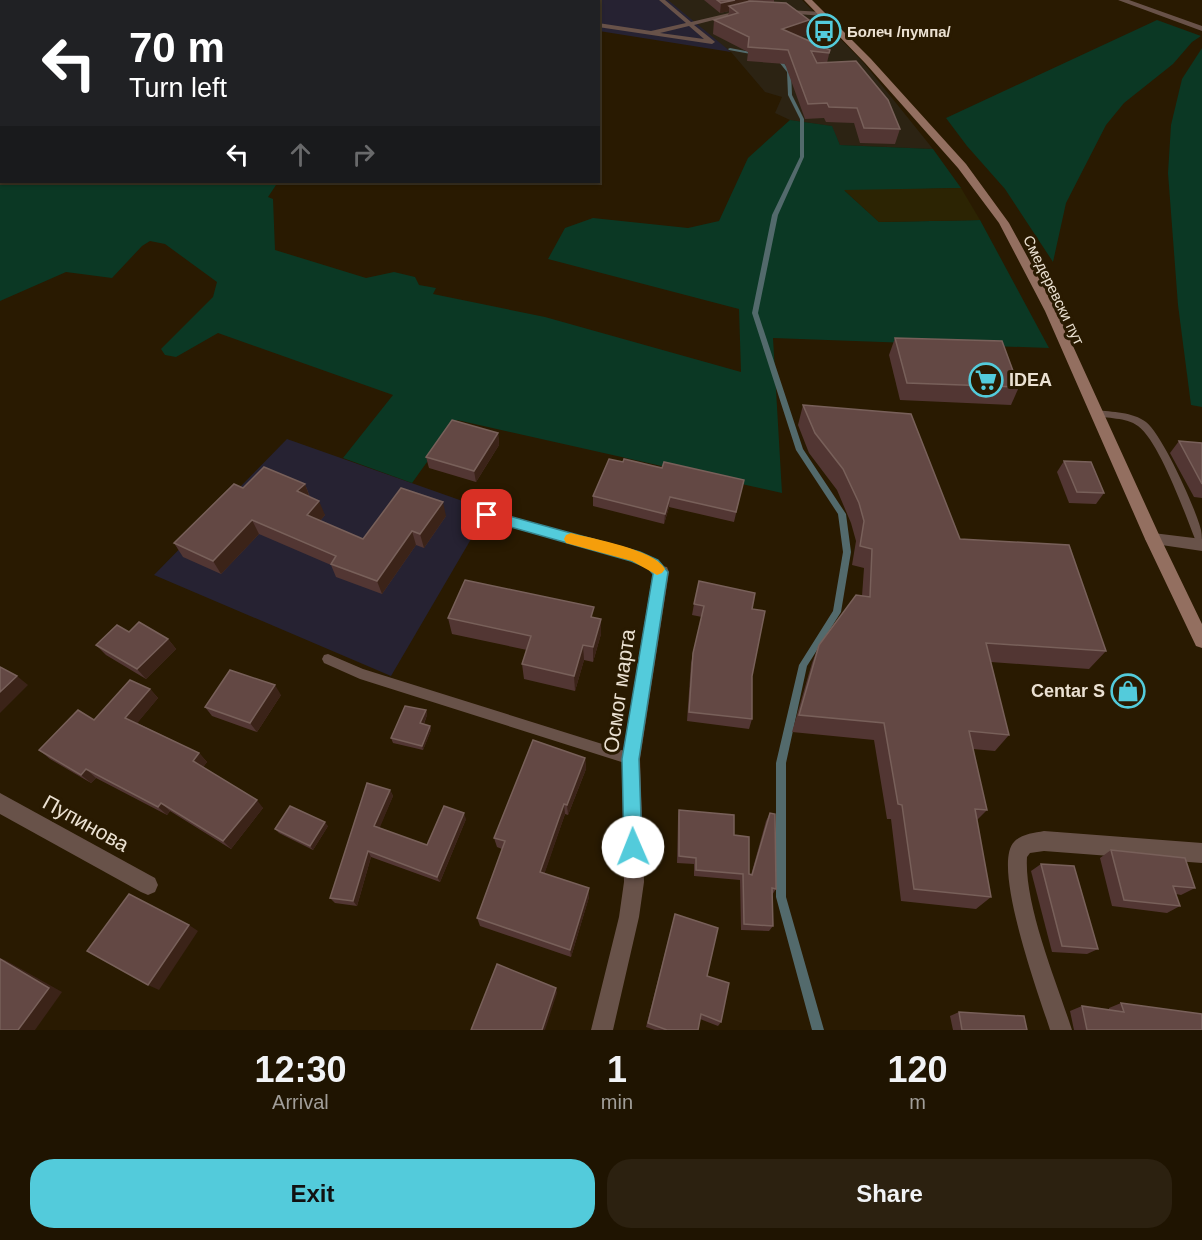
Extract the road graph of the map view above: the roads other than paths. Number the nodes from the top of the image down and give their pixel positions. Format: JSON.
{"nodes":[{"id":1,"x":662,"y":0,"type":"edge"},
{"id":2,"x":808,"y":0,"type":"edge"},
{"id":3,"x":1122,"y":0,"type":"edge"},
{"id":4,"x":748,"y":11,"type":"edge"},
{"id":5,"x":778,"y":12,"type":"edge"},
{"id":6,"x":823,"y":14,"type":"junction"},
{"id":7,"x":600,"y":25,"type":"edge"},
{"id":8,"x":690,"y":25,"type":"junction"},
{"id":9,"x":1202,"y":29,"type":"edge"},
{"id":10,"x":651,"y":33,"type":"junction"},
{"id":11,"x":1096,"y":413,"type":"junction"},
{"id":12,"x":487,"y":515,"type":"dead end"},
{"id":13,"x":1153,"y":539,"type":"junction"},
{"id":14,"x":1202,"y":545,"type":"edge"},
{"id":15,"x":661,"y":572,"type":"joint"},
{"id":16,"x":1202,"y":641,"type":"edge"},
{"id":17,"x":328,"y":659,"type":"dead end"},
{"id":18,"x":631,"y":759,"type":"junction"},
{"id":19,"x":0,"y":803,"type":"edge"},
{"id":20,"x":1202,"y":853,"type":"edge"},
{"id":21,"x":148,"y":885,"type":"dead end"},
{"id":22,"x":602,"y":1030,"type":"edge"},
{"id":23,"x":1061,"y":1030,"type":"edge"}],
"edges":[{"from":1,"to":8,"type":"lane"},
{"from":2,"to":6,"type":"main road","name":"Смедеревски пут"},
{"from":3,"to":9,"type":"street"},
{"from":4,"to":8,"type":"lane"},
{"from":5,"to":6,"type":"lane"},
{"from":6,"to":11,"type":"main road","name":"Смедеревски пут"},
{"from":7,"to":10,"type":"lane"},
{"from":8,"to":10,"type":"lane"},
{"from":8,"to":10,"type":"lane"},
{"from":11,"to":13,"type":"main road","name":"Смедеревски пут"},
{"from":11,"to":14,"type":"lane"},
{"from":12,"to":15,"type":"lane"},
{"from":13,"to":14,"type":"street"},
{"from":13,"to":16,"type":"main road","name":"Смедеревски пут"},
{"from":15,"to":18,"type":"street","name":"Осмог марта"},
{"from":17,"to":18,"type":"lane"},
{"from":18,"to":22,"type":"street","name":"Осмог марта"},
{"from":19,"to":21,"type":"street","name":"Пупинова"},
{"from":20,"to":23,"type":"street"}]}
